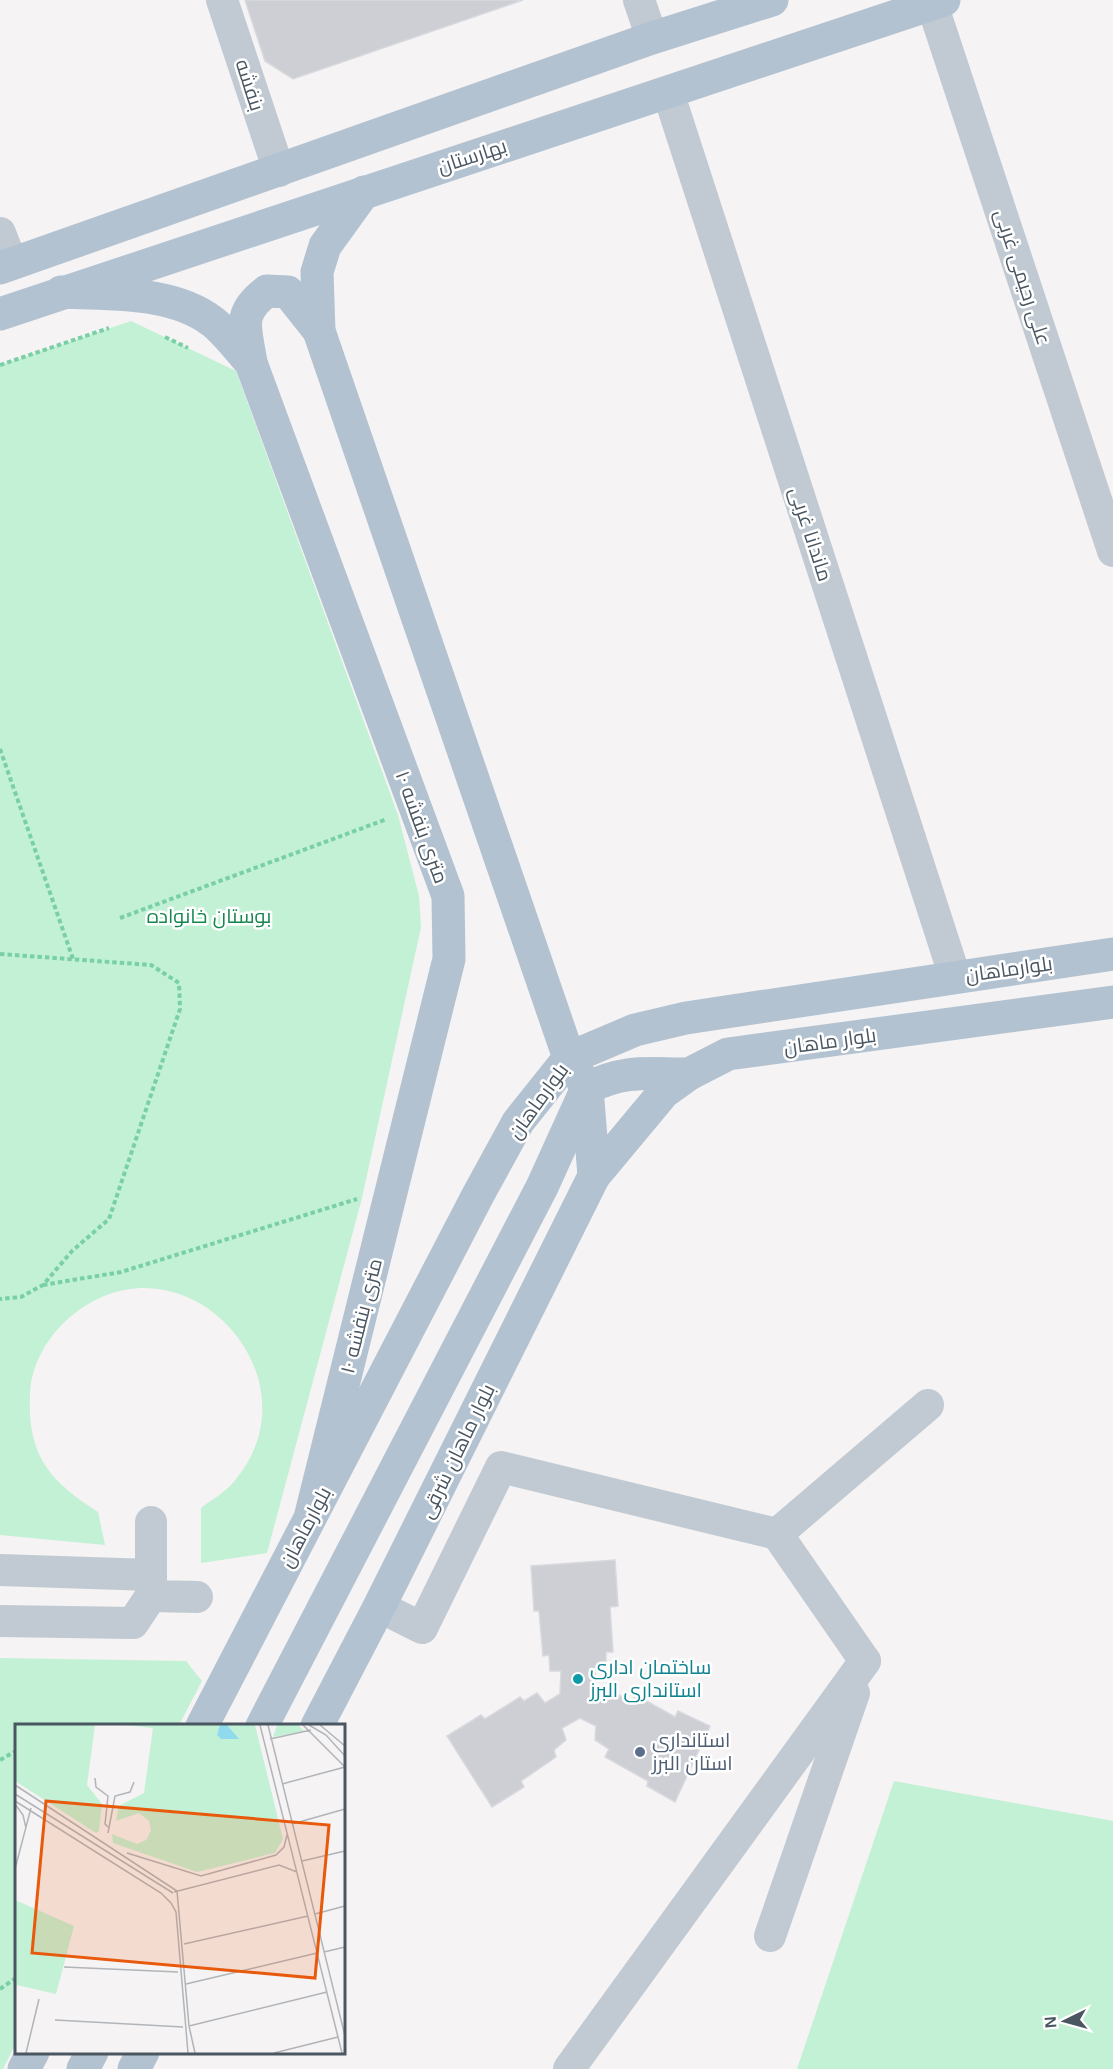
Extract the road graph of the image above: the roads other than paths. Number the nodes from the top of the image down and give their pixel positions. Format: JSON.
{"nodes":[{"id":1,"x":222,"y":0,"type":"edge"},
{"id":2,"x":639,"y":0,"type":"edge"},
{"id":3,"x":772,"y":0,"type":"edge"},
{"id":4,"x":938,"y":2,"type":"edge"},
{"id":5,"x":652,"y":38,"type":"junction"},
{"id":6,"x":668,"y":92,"type":"junction"},
{"id":7,"x":279,"y":171,"type":"junction"},
{"id":8,"x":364,"y":192,"type":"junction"},
{"id":9,"x":0,"y":232,"type":"edge"},
{"id":10,"x":6,"y":266,"type":"edge"},
{"id":11,"x":61,"y":292,"type":"junction"},
{"id":12,"x":0,"y":314,"type":"edge"},
{"id":13,"x":319,"y":331,"type":"junction"},
{"id":14,"x":251,"y":363,"type":"junction"},
{"id":15,"x":1113,"y":550,"type":"edge"},
{"id":16,"x":1113,"y":954,"type":"edge"},
{"id":17,"x":955,"y":977,"type":"junction"},
{"id":18,"x":1113,"y":1002,"type":"edge"},
{"id":19,"x":569,"y":1058,"type":"junction"},
{"id":20,"x":689,"y":1074,"type":"junction"},
{"id":21,"x":587,"y":1088,"type":"junction"},
{"id":22,"x":594,"y":1176,"type":"junction"},
{"id":23,"x":928,"y":1405,"type":"dead end"},
{"id":24,"x":311,"y":1514,"type":"junction"},
{"id":25,"x":151,"y":1522,"type":"dead end"},
{"id":26,"x":777,"y":1534,"type":"junction"},
{"id":27,"x":0,"y":1570,"type":"edge"},
{"id":28,"x":151,"y":1585,"type":"junction"},
{"id":29,"x":197,"y":1597,"type":"dead end"},
{"id":30,"x":396,"y":1615,"type":"dead end"},
{"id":31,"x":0,"y":1621,"type":"edge"},
{"id":32,"x":865,"y":1661,"type":"junction"},
{"id":33,"x":203,"y":1724,"type":"edge"},
{"id":34,"x":263,"y":1724,"type":"edge"},
{"id":35,"x":317,"y":1724,"type":"edge"},
{"id":36,"x":770,"y":1936,"type":"dead end"},
{"id":37,"x":32,"y":2054,"type":"edge"},
{"id":38,"x":91,"y":2054,"type":"edge"},
{"id":39,"x":144,"y":2054,"type":"edge"},
{"id":40,"x":24,"y":2069,"type":"edge"},
{"id":41,"x":83,"y":2069,"type":"edge"},
{"id":42,"x":134,"y":2069,"type":"edge"},
{"id":43,"x":569,"y":2069,"type":"edge"}],
"edges":[{"from":1,"to":7,"type":"street","name":"بنفشه"},
{"from":2,"to":5,"type":"street"},
{"from":3,"to":5,"type":"main road"},
{"from":4,"to":6,"type":"main road","name":"بهارستان"},
{"from":4,"to":15,"type":"street","name":"علی رحیمی غربی"},
{"from":5,"to":7,"type":"main road"},
{"from":6,"to":8,"type":"main road","name":"بهارستان"},
{"from":6,"to":17,"type":"street","name":"ماندانا غربی"},
{"from":7,"to":10,"type":"main road"},
{"from":8,"to":11,"type":"main road","name":"بهارستان"},
{"from":8,"to":13,"type":"main road"},
{"from":9,"to":10,"type":"street"},
{"from":11,"to":12,"type":"main road","name":"بهارستان"},
{"from":11,"to":14,"type":"main road","name":"۱۰ متری بنفشه"},
{"from":13,"to":14,"type":"main road"},
{"from":13,"to":19,"type":"main road"},
{"from":14,"to":24,"type":"main road","name":"۱۰ متری بنفشه"},
{"from":16,"to":17,"type":"main road","name":"بلوارماهان"},
{"from":17,"to":19,"type":"main road","name":"بلوارماهان"},
{"from":18,"to":20,"type":"main road","name":"بلوار ماهان"},
{"from":19,"to":21,"type":"main road"},
{"from":19,"to":24,"type":"main road","name":"بلوارماهان"},
{"from":20,"to":21,"type":"main road"},
{"from":20,"to":22,"type":"main road","name":"بلوار ماهان"},
{"from":21,"to":22,"type":"main road"},
{"from":21,"to":34,"type":"main road"},
{"from":22,"to":35,"type":"main road","name":"بلوار ماهان شرقی"},
{"from":23,"to":26,"type":"street"},
{"from":24,"to":33,"type":"main road","name":"بلوارماهان"},
{"from":25,"to":28,"type":"street"},
{"from":26,"to":30,"type":"street"},
{"from":26,"to":32,"type":"street"},
{"from":27,"to":28,"type":"street"},
{"from":28,"to":29,"type":"street"},
{"from":28,"to":31,"type":"street"},
{"from":32,"to":36,"type":"street"},
{"from":32,"to":43,"type":"street"},
{"from":37,"to":40,"type":"main road"},
{"from":38,"to":41,"type":"main road"},
{"from":39,"to":42,"type":"main road"}]}
